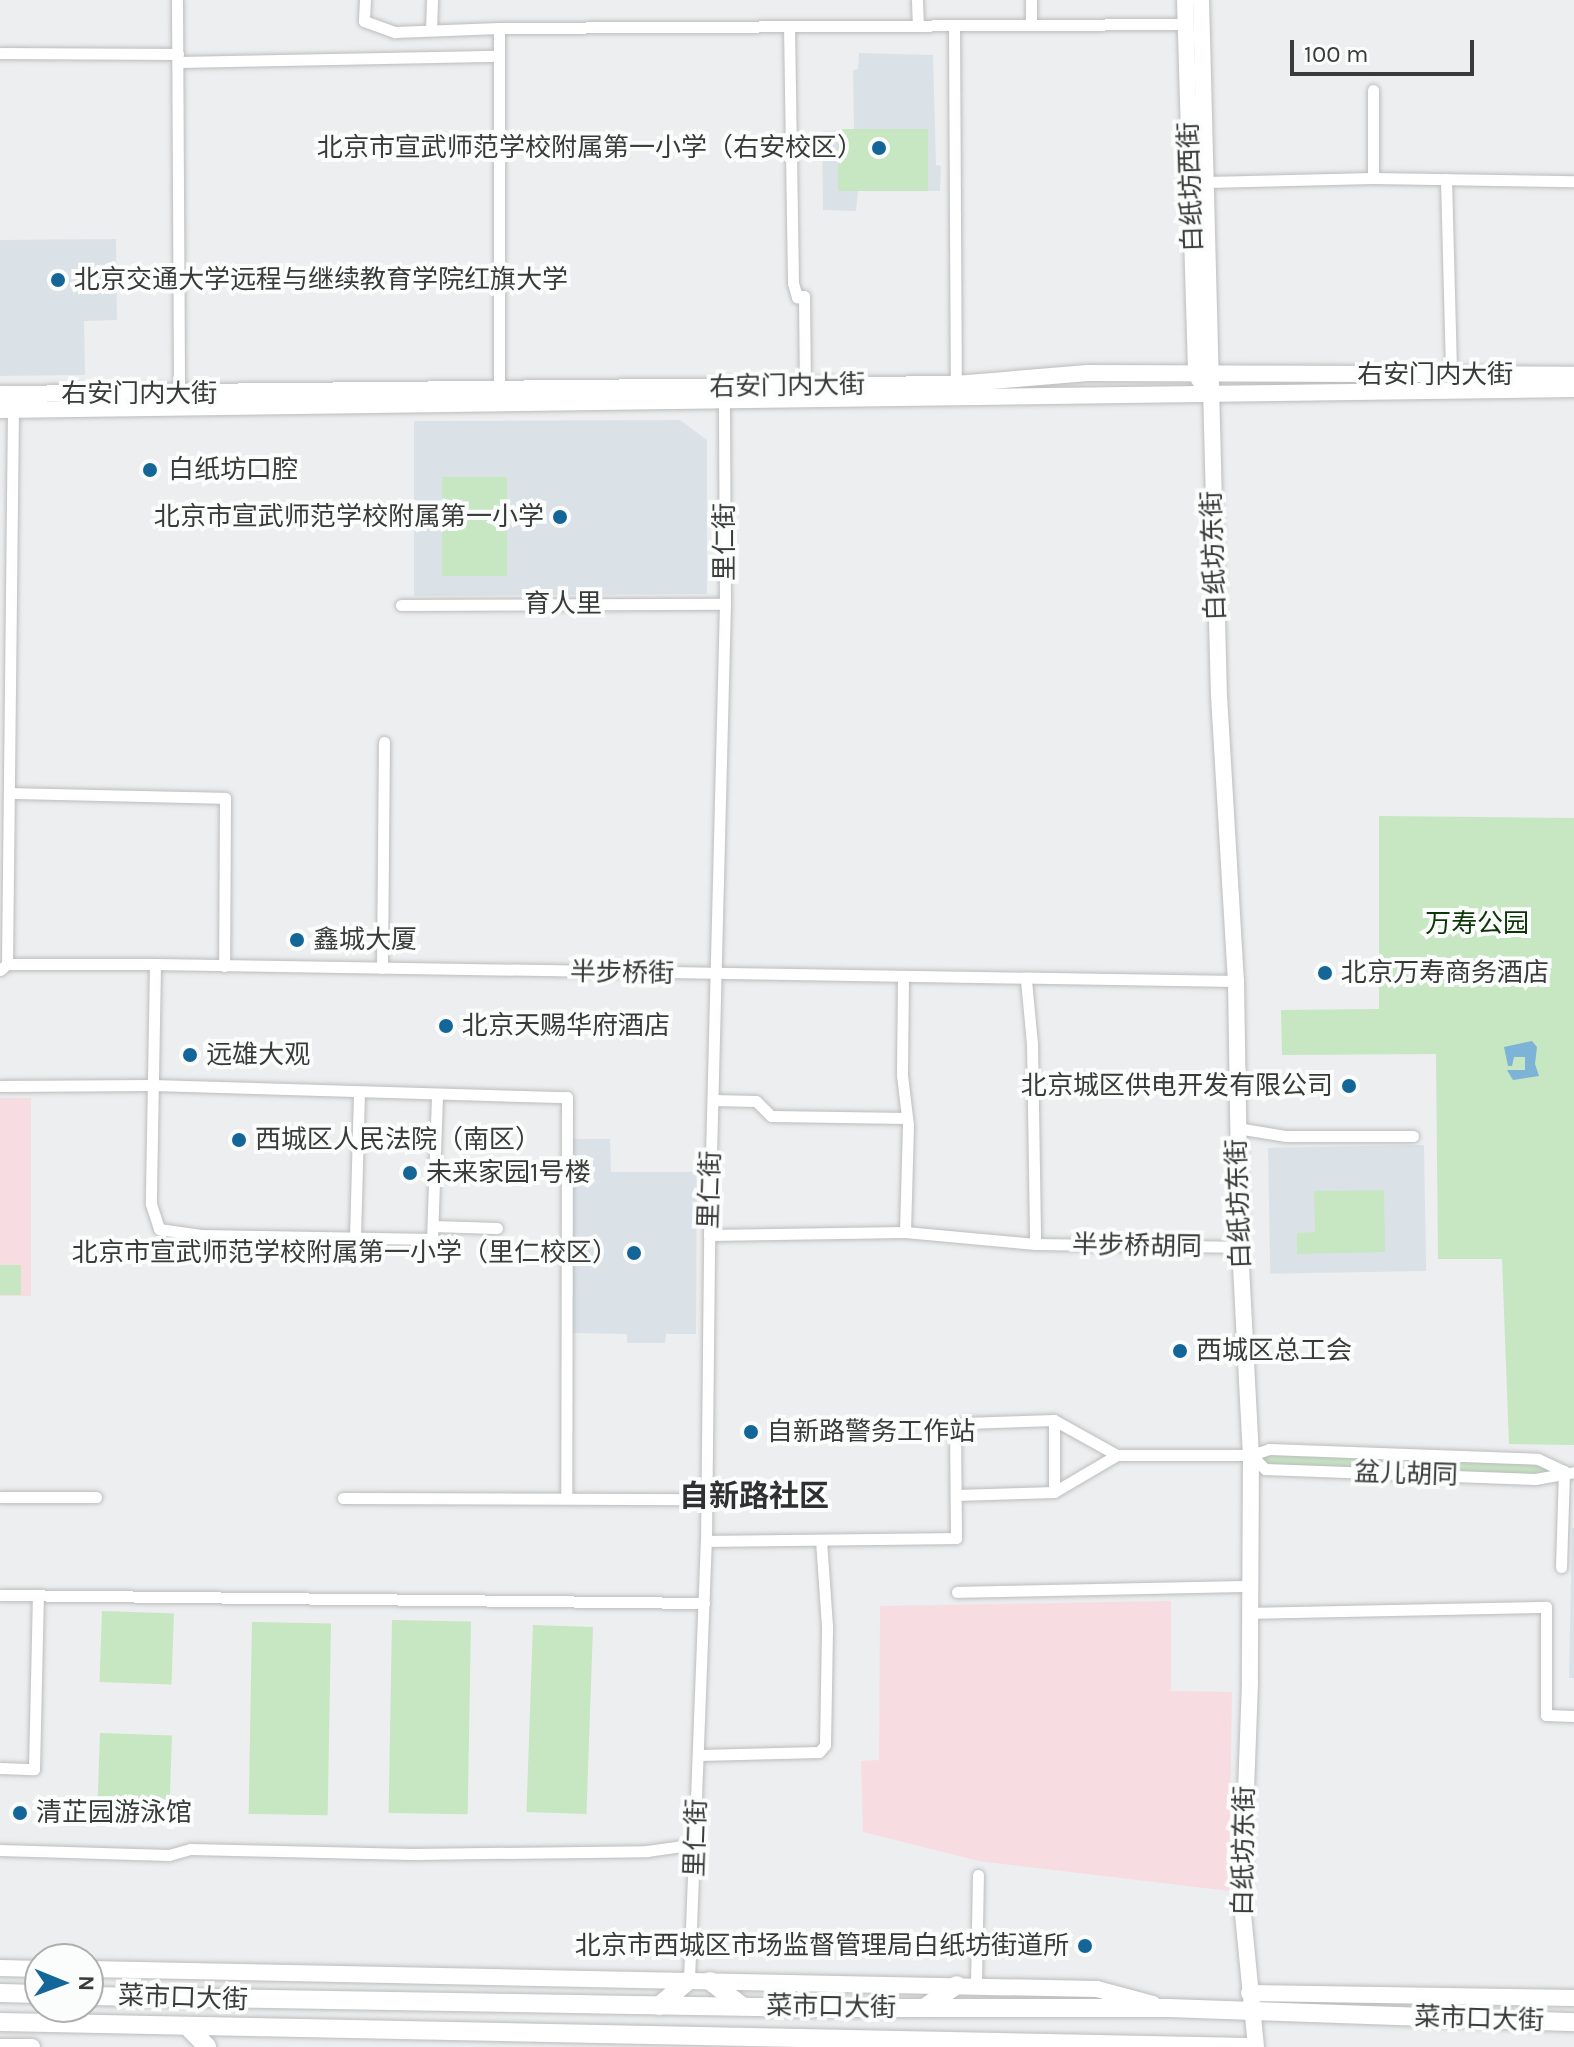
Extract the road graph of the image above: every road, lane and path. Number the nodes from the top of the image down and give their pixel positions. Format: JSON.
{"nodes":[{"id":1,"x":177,"y":0,"type":"edge"},
{"id":2,"x":365,"y":0,"type":"edge"},
{"id":3,"x":432,"y":0,"type":"edge"},
{"id":4,"x":917,"y":0,"type":"edge"},
{"id":5,"x":1031,"y":0,"type":"edge"},
{"id":6,"x":1185,"y":0,"type":"edge"},
{"id":7,"x":1201,"y":0,"type":"edge"},
{"id":8,"x":1186,"y":24,"type":"junction"},
{"id":9,"x":1031,"y":25,"type":"junction"},
{"id":10,"x":789,"y":26,"type":"junction"},
{"id":11,"x":918,"y":26,"type":"junction"},
{"id":12,"x":954,"y":26,"type":"junction"},
{"id":13,"x":499,"y":28,"type":"junction"},
{"id":14,"x":431,"y":30,"type":"junction"},
{"id":15,"x":0,"y":53,"type":"edge"},
{"id":16,"x":499,"y":56,"type":"junction"},
{"id":17,"x":178,"y":58,"type":"junction"},
{"id":18,"x":1373,"y":90,"type":"dead end"},
{"id":19,"x":1373,"y":178,"type":"junction"},
{"id":20,"x":1446,"y":179,"type":"junction"},
{"id":21,"x":1574,"y":181,"type":"edge"},
{"id":22,"x":1207,"y":182,"type":"junction"},
{"id":23,"x":1205,"y":374,"type":"junction"},
{"id":24,"x":1574,"y":375,"type":"edge"},
{"id":25,"x":1451,"y":376,"type":"junction"},
{"id":26,"x":956,"y":384,"type":"junction"},
{"id":27,"x":805,"y":386,"type":"junction"},
{"id":28,"x":1574,"y":389,"type":"edge"},
{"id":29,"x":499,"y":390,"type":"junction"},
{"id":30,"x":0,"y":394,"type":"edge"},
{"id":31,"x":179,"y":394,"type":"junction"},
{"id":32,"x":1209,"y":396,"type":"junction"},
{"id":33,"x":724,"y":400,"type":"junction"},
{"id":34,"x":6,"y":411,"type":"edge"},
{"id":35,"x":725,"y":604,"type":"junction"},
{"id":36,"x":401,"y":605,"type":"dead end"},
{"id":37,"x":384,"y":742,"type":"dead end"},
{"id":38,"x":11,"y":793,"type":"junction"},
{"id":39,"x":155,"y":964,"type":"junction"},
{"id":40,"x":224,"y":966,"type":"junction"},
{"id":41,"x":4,"y":967,"type":"edge"},
{"id":42,"x":382,"y":968,"type":"junction"},
{"id":43,"x":716,"y":974,"type":"junction"},
{"id":44,"x":903,"y":978,"type":"junction"},
{"id":45,"x":1026,"y":980,"type":"junction"},
{"id":46,"x":1236,"y":981,"type":"junction"},
{"id":47,"x":153,"y":1085,"type":"junction"},
{"id":48,"x":0,"y":1086,"type":"edge"},
{"id":49,"x":359,"y":1092,"type":"junction"},
{"id":50,"x":437,"y":1095,"type":"junction"},
{"id":51,"x":713,"y":1100,"type":"junction"},
{"id":52,"x":907,"y":1118,"type":"junction"},
{"id":53,"x":1237,"y":1128,"type":"junction"},
{"id":54,"x":1413,"y":1136,"type":"dead end"},
{"id":55,"x":433,"y":1226,"type":"junction"},
{"id":56,"x":497,"y":1228,"type":"dead end"},
{"id":57,"x":905,"y":1232,"type":"junction"},
{"id":58,"x":709,"y":1235,"type":"junction"},
{"id":59,"x":355,"y":1237,"type":"junction"},
{"id":60,"x":1035,"y":1244,"type":"junction"},
{"id":61,"x":1240,"y":1247,"type":"junction"},
{"id":62,"x":1054,"y":1420,"type":"junction"},
{"id":63,"x":1117,"y":1455,"type":"junction"},
{"id":64,"x":1251,"y":1455,"type":"junction"},
{"id":65,"x":1569,"y":1471,"type":"edge"},
{"id":66,"x":1054,"y":1492,"type":"junction"},
{"id":67,"x":956,"y":1495,"type":"junction"},
{"id":68,"x":0,"y":1497,"type":"edge"},
{"id":69,"x":96,"y":1497,"type":"dead end"},
{"id":70,"x":566,"y":1497,"type":"junction"},
{"id":71,"x":343,"y":1498,"type":"dead end"},
{"id":72,"x":706,"y":1499,"type":"junction"},
{"id":73,"x":821,"y":1540,"type":"junction"},
{"id":74,"x":706,"y":1541,"type":"junction"},
{"id":75,"x":1561,"y":1567,"type":"dead end"},
{"id":76,"x":1250,"y":1586,"type":"junction"},
{"id":77,"x":957,"y":1592,"type":"dead end"},
{"id":78,"x":0,"y":1595,"type":"edge"},
{"id":79,"x":38,"y":1596,"type":"junction"},
{"id":80,"x":704,"y":1603,"type":"junction"},
{"id":81,"x":1249,"y":1613,"type":"junction"},
{"id":82,"x":1574,"y":1716,"type":"edge"},
{"id":83,"x":699,"y":1755,"type":"junction"},
{"id":84,"x":0,"y":1768,"type":"edge"},
{"id":85,"x":696,"y":1844,"type":"junction"},
{"id":86,"x":0,"y":1850,"type":"edge"},
{"id":87,"x":978,"y":1875,"type":"dead end"},
{"id":88,"x":0,"y":1968,"type":"edge"},
{"id":89,"x":24,"y":1969,"type":"edge"},
{"id":90,"x":104,"y":1972,"type":"edge"},
{"id":91,"x":689,"y":1980,"type":"junction"},
{"id":92,"x":710,"y":1981,"type":"junction"},
{"id":93,"x":967,"y":1986,"type":"junction"},
{"id":94,"x":0,"y":1993,"type":"edge"},
{"id":95,"x":24,"y":1994,"type":"edge"},
{"id":96,"x":104,"y":1996,"type":"edge"},
{"id":97,"x":1574,"y":1998,"type":"edge"},
{"id":98,"x":1250,"y":2002,"type":"junction"},
{"id":99,"x":659,"y":2006,"type":"junction"},
{"id":100,"x":742,"y":2006,"type":"junction"},
{"id":101,"x":924,"y":2008,"type":"junction"},
{"id":102,"x":1170,"y":2008,"type":"junction"},
{"id":103,"x":0,"y":2022,"type":"edge"},
{"id":104,"x":1574,"y":2022,"type":"edge"},
{"id":105,"x":187,"y":2026,"type":"junction"},
{"id":106,"x":670,"y":2041,"type":"edge"},
{"id":107,"x":726,"y":2042,"type":"edge"},
{"id":108,"x":918,"y":2044,"type":"edge"},
{"id":109,"x":0,"y":2047,"type":"edge"},
{"id":110,"x":32,"y":2047,"type":"edge"},
{"id":111,"x":207,"y":2047,"type":"edge"},
{"id":112,"x":1248,"y":2047,"type":"edge"},
{"id":113,"x":1256,"y":2047,"type":"edge"}],
"edges":[{"from":1,"to":17,"type":"street"},
{"from":2,"to":14,"type":"street"},
{"from":3,"to":14,"type":"street"},
{"from":4,"to":11,"type":"street"},
{"from":5,"to":9,"type":"street"},
{"from":6,"to":8,"type":"main road","name":"白纸坊西街"},
{"from":7,"to":22,"type":"main road","name":"白纸坊西街"},
{"from":8,"to":9,"type":"street"},
{"from":8,"to":23,"type":"main road","name":"白纸坊西街"},
{"from":9,"to":12,"type":"street"},
{"from":10,"to":11,"type":"street"},
{"from":10,"to":13,"type":"street"},
{"from":10,"to":27,"type":"street"},
{"from":11,"to":12,"type":"street"},
{"from":12,"to":26,"type":"street"},
{"from":13,"to":14,"type":"street"},
{"from":13,"to":16,"type":"street"},
{"from":15,"to":17,"type":"street"},
{"from":16,"to":17,"type":"street"},
{"from":16,"to":29,"type":"street"},
{"from":17,"to":31,"type":"street"},
{"from":18,"to":19,"type":"street"},
{"from":19,"to":20,"type":"street"},
{"from":19,"to":22,"type":"street"},
{"from":20,"to":21,"type":"street"},
{"from":20,"to":25,"type":"street"},
{"from":22,"to":23,"type":"main road","name":"白纸坊西街"},
{"from":23,"to":25,"type":"main road","name":"右安门内大街"},
{"from":23,"to":26,"type":"main road","name":"右安门内大街"},
{"from":23,"to":32,"type":"main road"},
{"from":24,"to":25,"type":"main road","name":"右安门内大街"},
{"from":26,"to":27,"type":"main road","name":"右安门内大街"},
{"from":27,"to":29,"type":"main road","name":"右安门内大街"},
{"from":28,"to":32,"type":"main road","name":"右安门内大街"},
{"from":29,"to":31,"type":"main road","name":"右安门内大街"},
{"from":30,"to":31,"type":"main road","name":"右安门内大街"},
{"from":32,"to":33,"type":"main road","name":"右安门内大街"},
{"from":32,"to":46,"type":"main road","name":"白纸坊东街"},
{"from":33,"to":34,"type":"main road","name":"右安门内大街"},
{"from":33,"to":35,"type":"street","name":"里仁街"},
{"from":34,"to":38,"type":"street","name":"半步桥街"},
{"from":35,"to":36,"type":"street","name":"育人里"},
{"from":35,"to":43,"type":"street","name":"里仁街"},
{"from":37,"to":42,"type":"street"},
{"from":38,"to":40,"type":"street"},
{"from":38,"to":41,"type":"street","name":"半步桥街"},
{"from":39,"to":40,"type":"street","name":"半步桥街"},
{"from":39,"to":41,"type":"street","name":"半步桥街"},
{"from":39,"to":47,"type":"street"},
{"from":40,"to":42,"type":"street","name":"半步桥街"},
{"from":42,"to":43,"type":"street","name":"半步桥街"},
{"from":43,"to":44,"type":"street","name":"半步桥街"},
{"from":43,"to":51,"type":"street","name":"里仁街"},
{"from":44,"to":45,"type":"street","name":"半步桥街"},
{"from":44,"to":52,"type":"street"},
{"from":45,"to":46,"type":"street","name":"半步桥街"},
{"from":45,"to":60,"type":"street"},
{"from":46,"to":53,"type":"main road","name":"白纸坊东街"},
{"from":47,"to":48,"type":"street"},
{"from":47,"to":49,"type":"street"},
{"from":47,"to":59,"type":"street"},
{"from":49,"to":50,"type":"street"},
{"from":49,"to":59,"type":"street"},
{"from":50,"to":55,"type":"street"},
{"from":50,"to":70,"type":"street"},
{"from":51,"to":52,"type":"street"},
{"from":51,"to":58,"type":"street","name":"里仁街"},
{"from":52,"to":57,"type":"street"},
{"from":53,"to":54,"type":"street"},
{"from":53,"to":61,"type":"main road","name":"白纸坊东街"},
{"from":55,"to":56,"type":"street"},
{"from":55,"to":59,"type":"street"},
{"from":57,"to":58,"type":"street","name":"半步桥胡同"},
{"from":57,"to":60,"type":"street","name":"半步桥胡同"},
{"from":58,"to":72,"type":"street","name":"里仁街"},
{"from":60,"to":61,"type":"street","name":"半步桥胡同"},
{"from":61,"to":64,"type":"main road","name":"白纸坊东街"},
{"from":62,"to":63,"type":"street"},
{"from":62,"to":66,"type":"street"},
{"from":62,"to":67,"type":"street"},
{"from":63,"to":64,"type":"street","name":"盆儿胡同"},
{"from":63,"to":66,"type":"street"},
{"from":64,"to":65,"type":"street","name":"盆儿胡同"},
{"from":64,"to":65,"type":"street","name":"盆儿胡同"},
{"from":64,"to":76,"type":"main road","name":"白纸坊东街"},
{"from":65,"to":75,"type":"street"},
{"from":66,"to":67,"type":"street"},
{"from":67,"to":73,"type":"street"},
{"from":68,"to":69,"type":"street"},
{"from":70,"to":71,"type":"street"},
{"from":70,"to":72,"type":"street"},
{"from":72,"to":74,"type":"street","name":"里仁街"},
{"from":73,"to":74,"type":"street"},
{"from":73,"to":83,"type":"street"},
{"from":74,"to":80,"type":"street","name":"里仁街"},
{"from":76,"to":77,"type":"street"},
{"from":76,"to":81,"type":"main road","name":"白纸坊东街"},
{"from":78,"to":79,"type":"street"},
{"from":79,"to":80,"type":"street"},
{"from":79,"to":84,"type":"street"},
{"from":80,"to":83,"type":"street","name":"里仁街"},
{"from":81,"to":82,"type":"street"},
{"from":81,"to":98,"type":"main road","name":"白纸坊东街"},
{"from":83,"to":85,"type":"street","name":"里仁街"},
{"from":85,"to":86,"type":"street"},
{"from":85,"to":91,"type":"street","name":"里仁街"},
{"from":87,"to":93,"type":"street"},
{"from":88,"to":89,"type":"main road"},
{"from":90,"to":91,"type":"main road"},
{"from":91,"to":92,"type":"main road"},
{"from":91,"to":99,"type":"main road"},
{"from":92,"to":93,"type":"main road"},
{"from":92,"to":100,"type":"main road"},
{"from":93,"to":101,"type":"main road"},
{"from":93,"to":102,"type":"main road"},
{"from":94,"to":95,"type":"main road"},
{"from":96,"to":99,"type":"main road","name":"菜市口大街"},
{"from":97,"to":98,"type":"main road"},
{"from":98,"to":102,"type":"main road","name":"菜市口大街"},
{"from":98,"to":104,"type":"main road","name":"菜市口大街"},
{"from":98,"to":113,"type":"main road","name":"白纸坊东街"},
{"from":99,"to":100,"type":"main road","name":"菜市口大街"},
{"from":100,"to":101,"type":"main road","name":"菜市口大街"},
{"from":101,"to":102,"type":"main road","name":"菜市口大街"},
{"from":103,"to":105,"type":"main road","name":"菜市口大街"},
{"from":105,"to":106,"type":"main road","name":"菜市口大街"},
{"from":105,"to":111,"type":"main road"},
{"from":106,"to":107,"type":"main road","name":"菜市口大街"},
{"from":107,"to":108,"type":"main road","name":"菜市口大街"},
{"from":108,"to":112,"type":"main road","name":"菜市口大街"},
{"from":109,"to":110,"type":"main road"}]}
